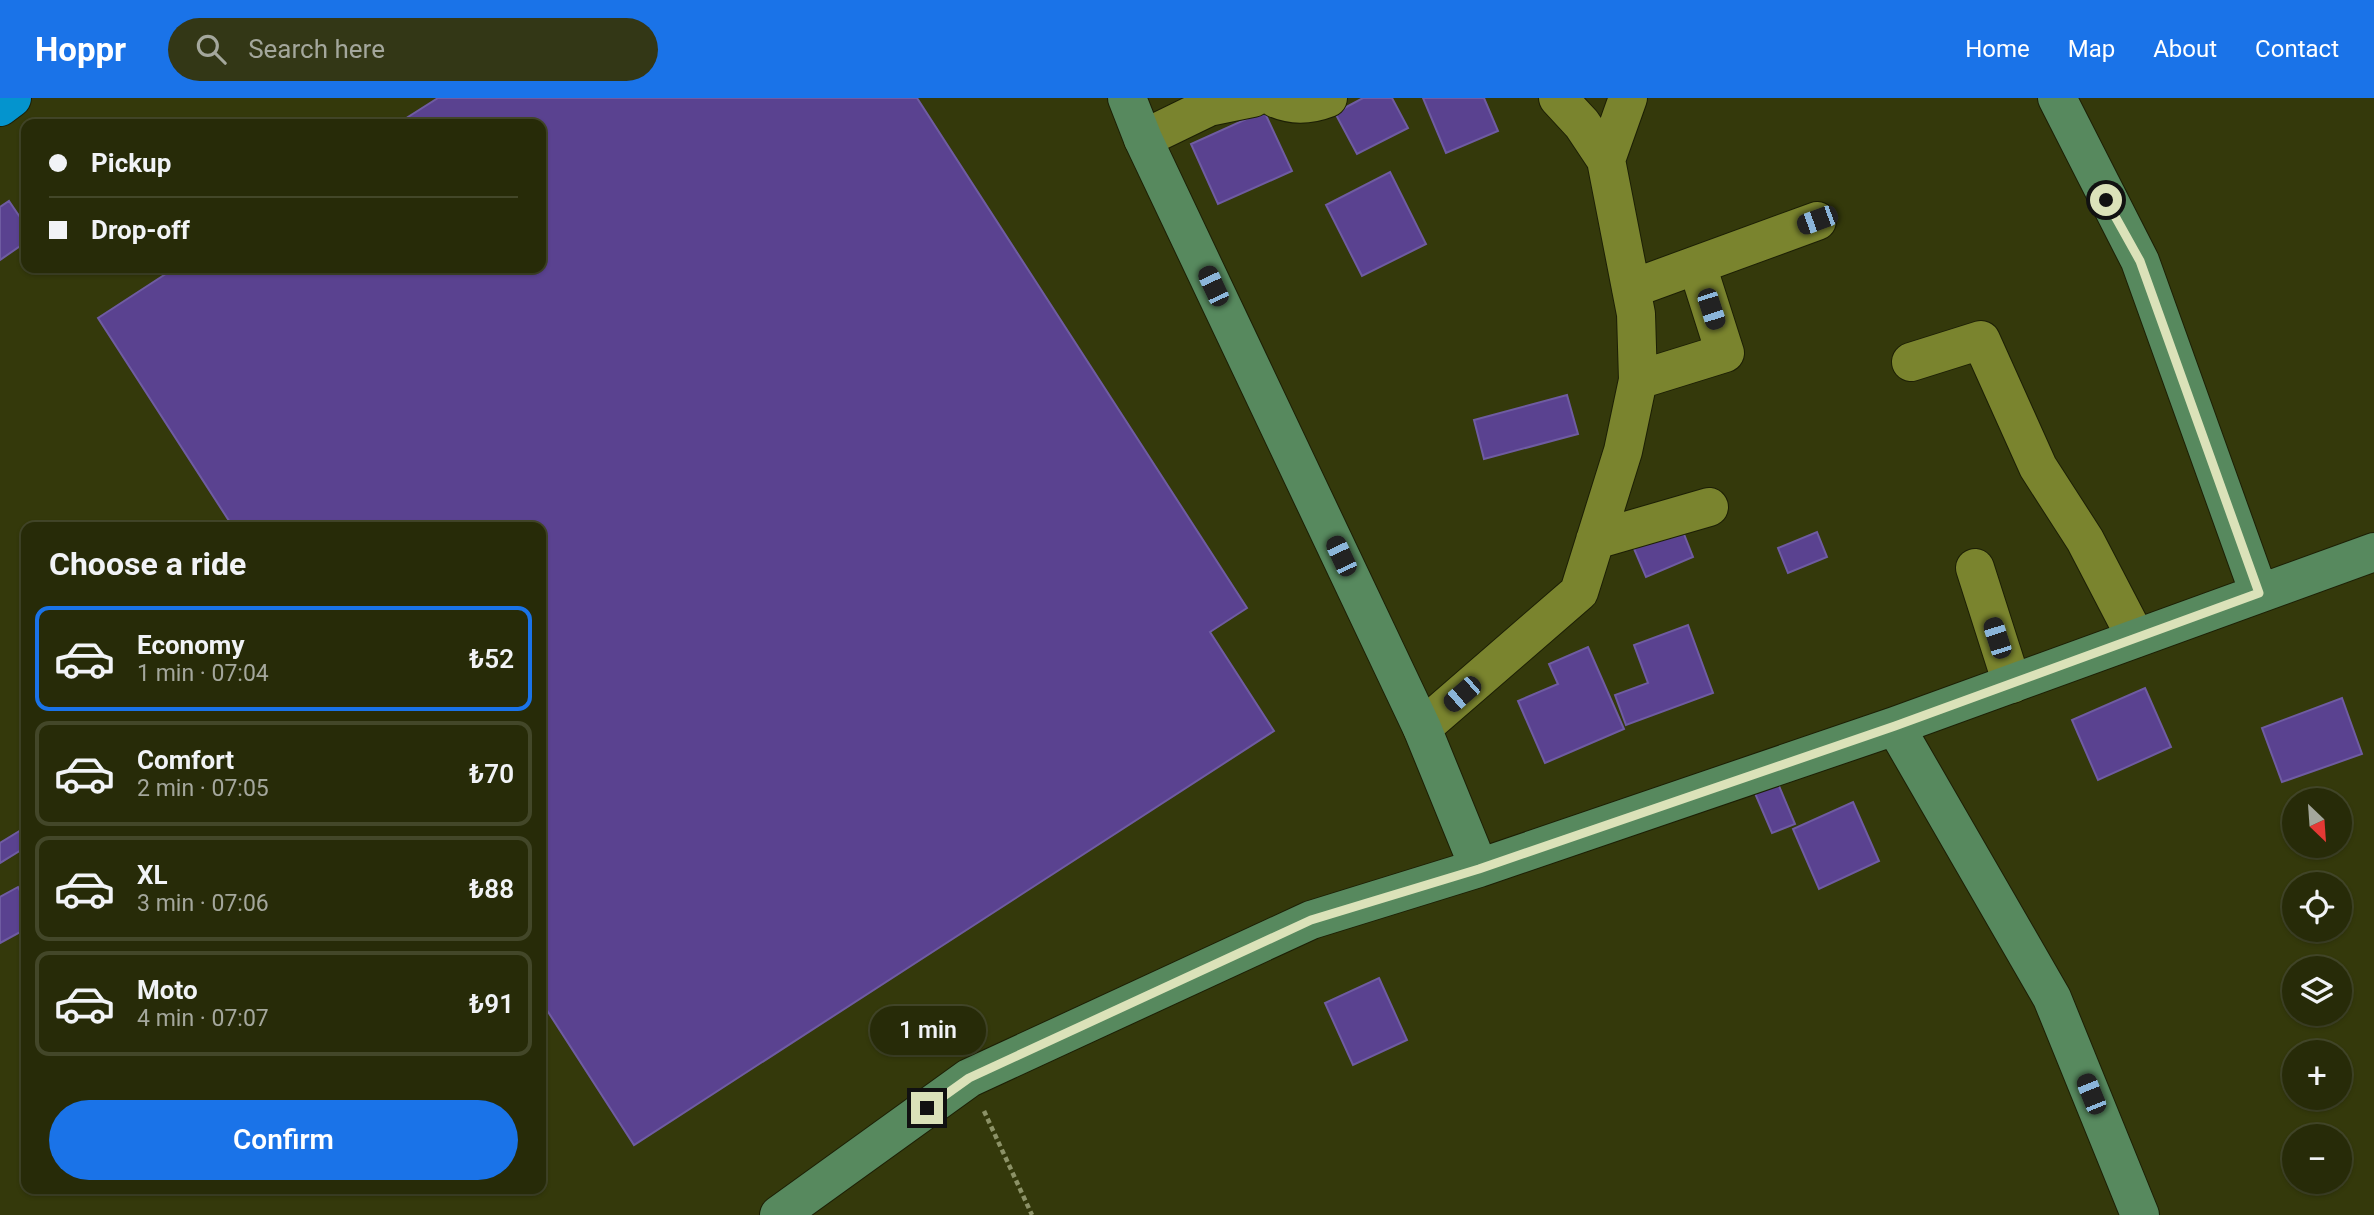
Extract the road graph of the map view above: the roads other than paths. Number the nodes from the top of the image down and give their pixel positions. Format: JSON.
{"nodes":[{"id":1,"x":12,"y":98,"type":"edge"},
{"id":2,"x":1127,"y":98,"type":"edge"},
{"id":3,"x":1253,"y":98,"type":"edge"},
{"id":4,"x":1275,"y":98,"type":"edge"},
{"id":5,"x":1328,"y":98,"type":"edge"},
{"id":6,"x":1558,"y":98,"type":"edge"},
{"id":7,"x":1628,"y":98,"type":"edge"},
{"id":8,"x":2057,"y":98,"type":"edge"},
{"id":9,"x":0,"y":107,"type":"edge"},
{"id":10,"x":1143,"y":139,"type":"junction"},
{"id":11,"x":1606,"y":160,"type":"junction"},
{"id":12,"x":1817,"y":220,"type":"dead end"},
{"id":13,"x":1697,"y":265,"type":"junction"},
{"id":14,"x":1632,"y":289,"type":"junction"},
{"id":15,"x":1911,"y":362,"type":"dead end"},
{"id":16,"x":1638,"y":380,"type":"junction"},
{"id":17,"x":1709,"y":507,"type":"dead end"},
{"id":18,"x":1595,"y":540,"type":"junction"},
{"id":19,"x":2374,"y":552,"type":"edge"},
{"id":20,"x":1975,"y":568,"type":"dead end"},
{"id":21,"x":2259,"y":593,"type":"junction"},
{"id":22,"x":2136,"y":638,"type":"junction"},
{"id":23,"x":2011,"y":684,"type":"junction"},
{"id":24,"x":1895,"y":726,"type":"junction"},
{"id":25,"x":1422,"y":728,"type":"junction"},
{"id":26,"x":1479,"y":869,"type":"junction"},
{"id":27,"x":779,"y":1215,"type":"edge"},
{"id":28,"x":2140,"y":1215,"type":"edge"}],
"edges":[{"from":1,"to":9,"type":"highway"},
{"from":2,"to":10,"type":"street"},
{"from":3,"to":10,"type":"street"},
{"from":4,"to":5,"type":"street"},
{"from":6,"to":11,"type":"street"},
{"from":7,"to":11,"type":"street"},
{"from":8,"to":21,"type":"street"},
{"from":10,"to":25,"type":"street"},
{"from":11,"to":14,"type":"street"},
{"from":12,"to":13,"type":"street"},
{"from":13,"to":14,"type":"street"},
{"from":13,"to":16,"type":"street"},
{"from":14,"to":16,"type":"street"},
{"from":15,"to":22,"type":"street"},
{"from":16,"to":18,"type":"street"},
{"from":17,"to":18,"type":"street"},
{"from":18,"to":25,"type":"street"},
{"from":19,"to":21,"type":"street"},
{"from":20,"to":23,"type":"street"},
{"from":21,"to":22,"type":"street"},
{"from":22,"to":23,"type":"street"},
{"from":23,"to":24,"type":"street"},
{"from":24,"to":26,"type":"street"},
{"from":24,"to":28,"type":"street"},
{"from":25,"to":26,"type":"street"},
{"from":26,"to":27,"type":"street"}]}
